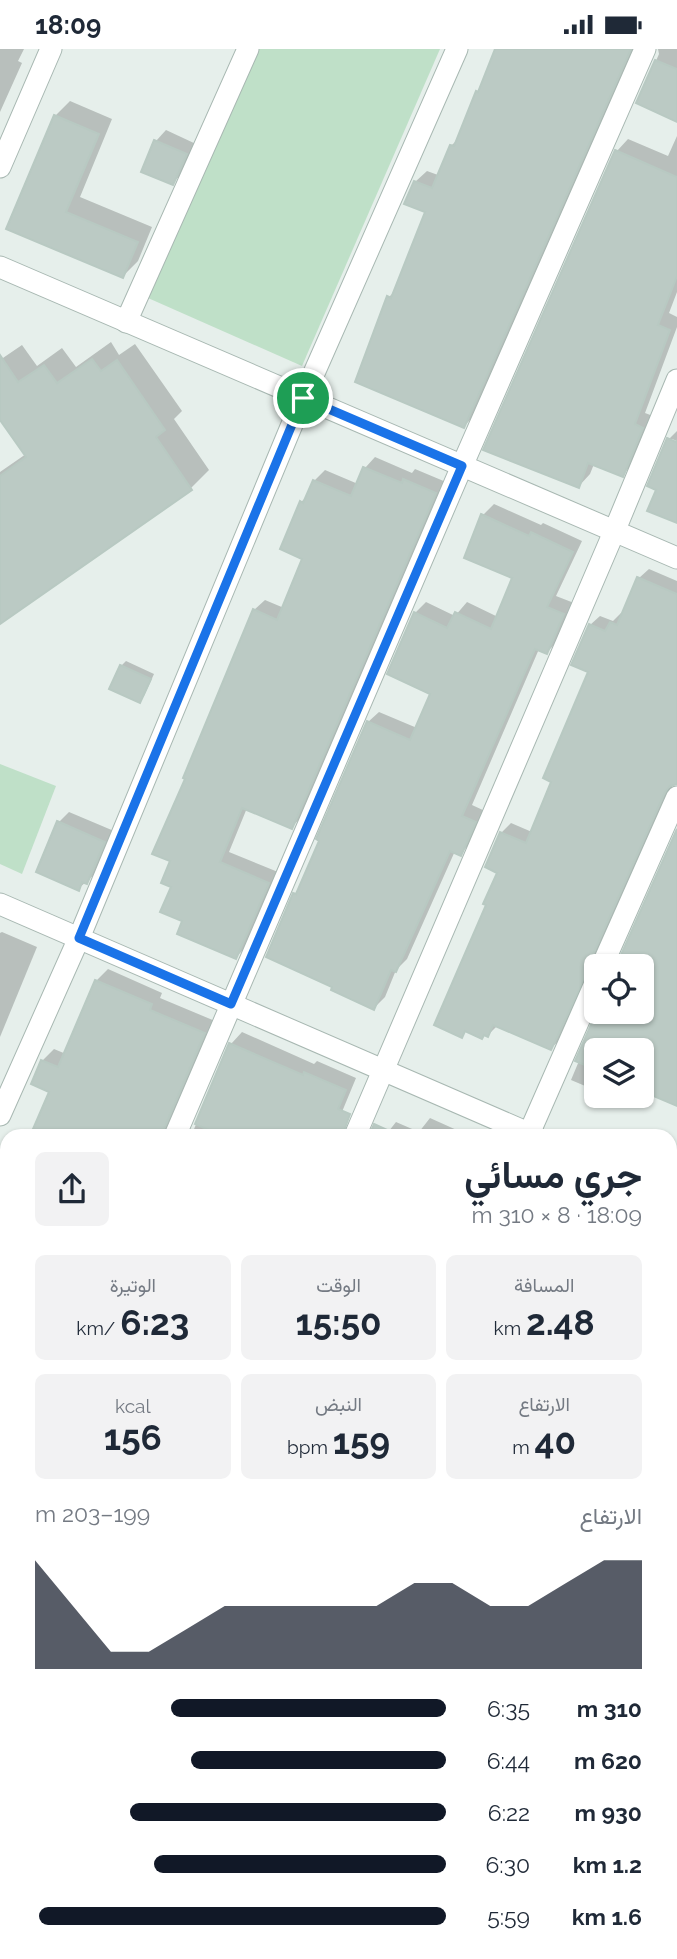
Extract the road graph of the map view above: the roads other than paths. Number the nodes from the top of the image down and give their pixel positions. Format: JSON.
{"nodes":[{"id":1,"x":51,"y":49,"type":"edge"},
{"id":2,"x":248,"y":49,"type":"edge"},
{"id":3,"x":457,"y":49,"type":"edge"},
{"id":4,"x":645,"y":49,"type":"edge"},
{"id":5,"x":0,"y":167,"type":"edge"},
{"id":6,"x":0,"y":267,"type":"edge"},
{"id":7,"x":126,"y":322,"type":"junction"},
{"id":8,"x":677,"y":380,"type":"edge"},
{"id":9,"x":303,"y":398,"type":"junction"},
{"id":10,"x":462,"y":466,"type":"junction"},
{"id":11,"x":614,"y":532,"type":"junction"},
{"id":12,"x":677,"y":558,"type":"edge"},
{"id":13,"x":677,"y":797,"type":"edge"},
{"id":14,"x":0,"y":904,"type":"edge"},
{"id":15,"x":79,"y":938,"type":"junction"},
{"id":16,"x":608,"y":954,"type":"edge"},
{"id":17,"x":231,"y":1004,"type":"junction"},
{"id":18,"x":584,"y":1009,"type":"edge"},
{"id":19,"x":384,"y":1071,"type":"junction"},
{"id":20,"x":0,"y":1115,"type":"edge"},
{"id":21,"x":177,"y":1129,"type":"edge"},
{"id":22,"x":358,"y":1129,"type":"edge"},
{"id":23,"x":516,"y":1129,"type":"edge"},
{"id":24,"x":533,"y":1129,"type":"edge"}],
"edges":[{"from":1,"to":5,"type":"street"},
{"from":2,"to":7,"type":"street"},
{"from":3,"to":9,"type":"street"},
{"from":4,"to":10,"type":"street"},
{"from":6,"to":7,"type":"street"},
{"from":7,"to":9,"type":"street"},
{"from":8,"to":11,"type":"street"},
{"from":9,"to":10,"type":"street"},
{"from":9,"to":15,"type":"street"},
{"from":10,"to":11,"type":"street"},
{"from":10,"to":17,"type":"street"},
{"from":11,"to":12,"type":"street"},
{"from":11,"to":19,"type":"street"},
{"from":13,"to":16,"type":"street"},
{"from":14,"to":15,"type":"street"},
{"from":15,"to":17,"type":"street"},
{"from":15,"to":20,"type":"street"},
{"from":17,"to":19,"type":"street"},
{"from":17,"to":21,"type":"street"},
{"from":18,"to":24,"type":"street"},
{"from":19,"to":22,"type":"street"},
{"from":19,"to":23,"type":"street"}]}
